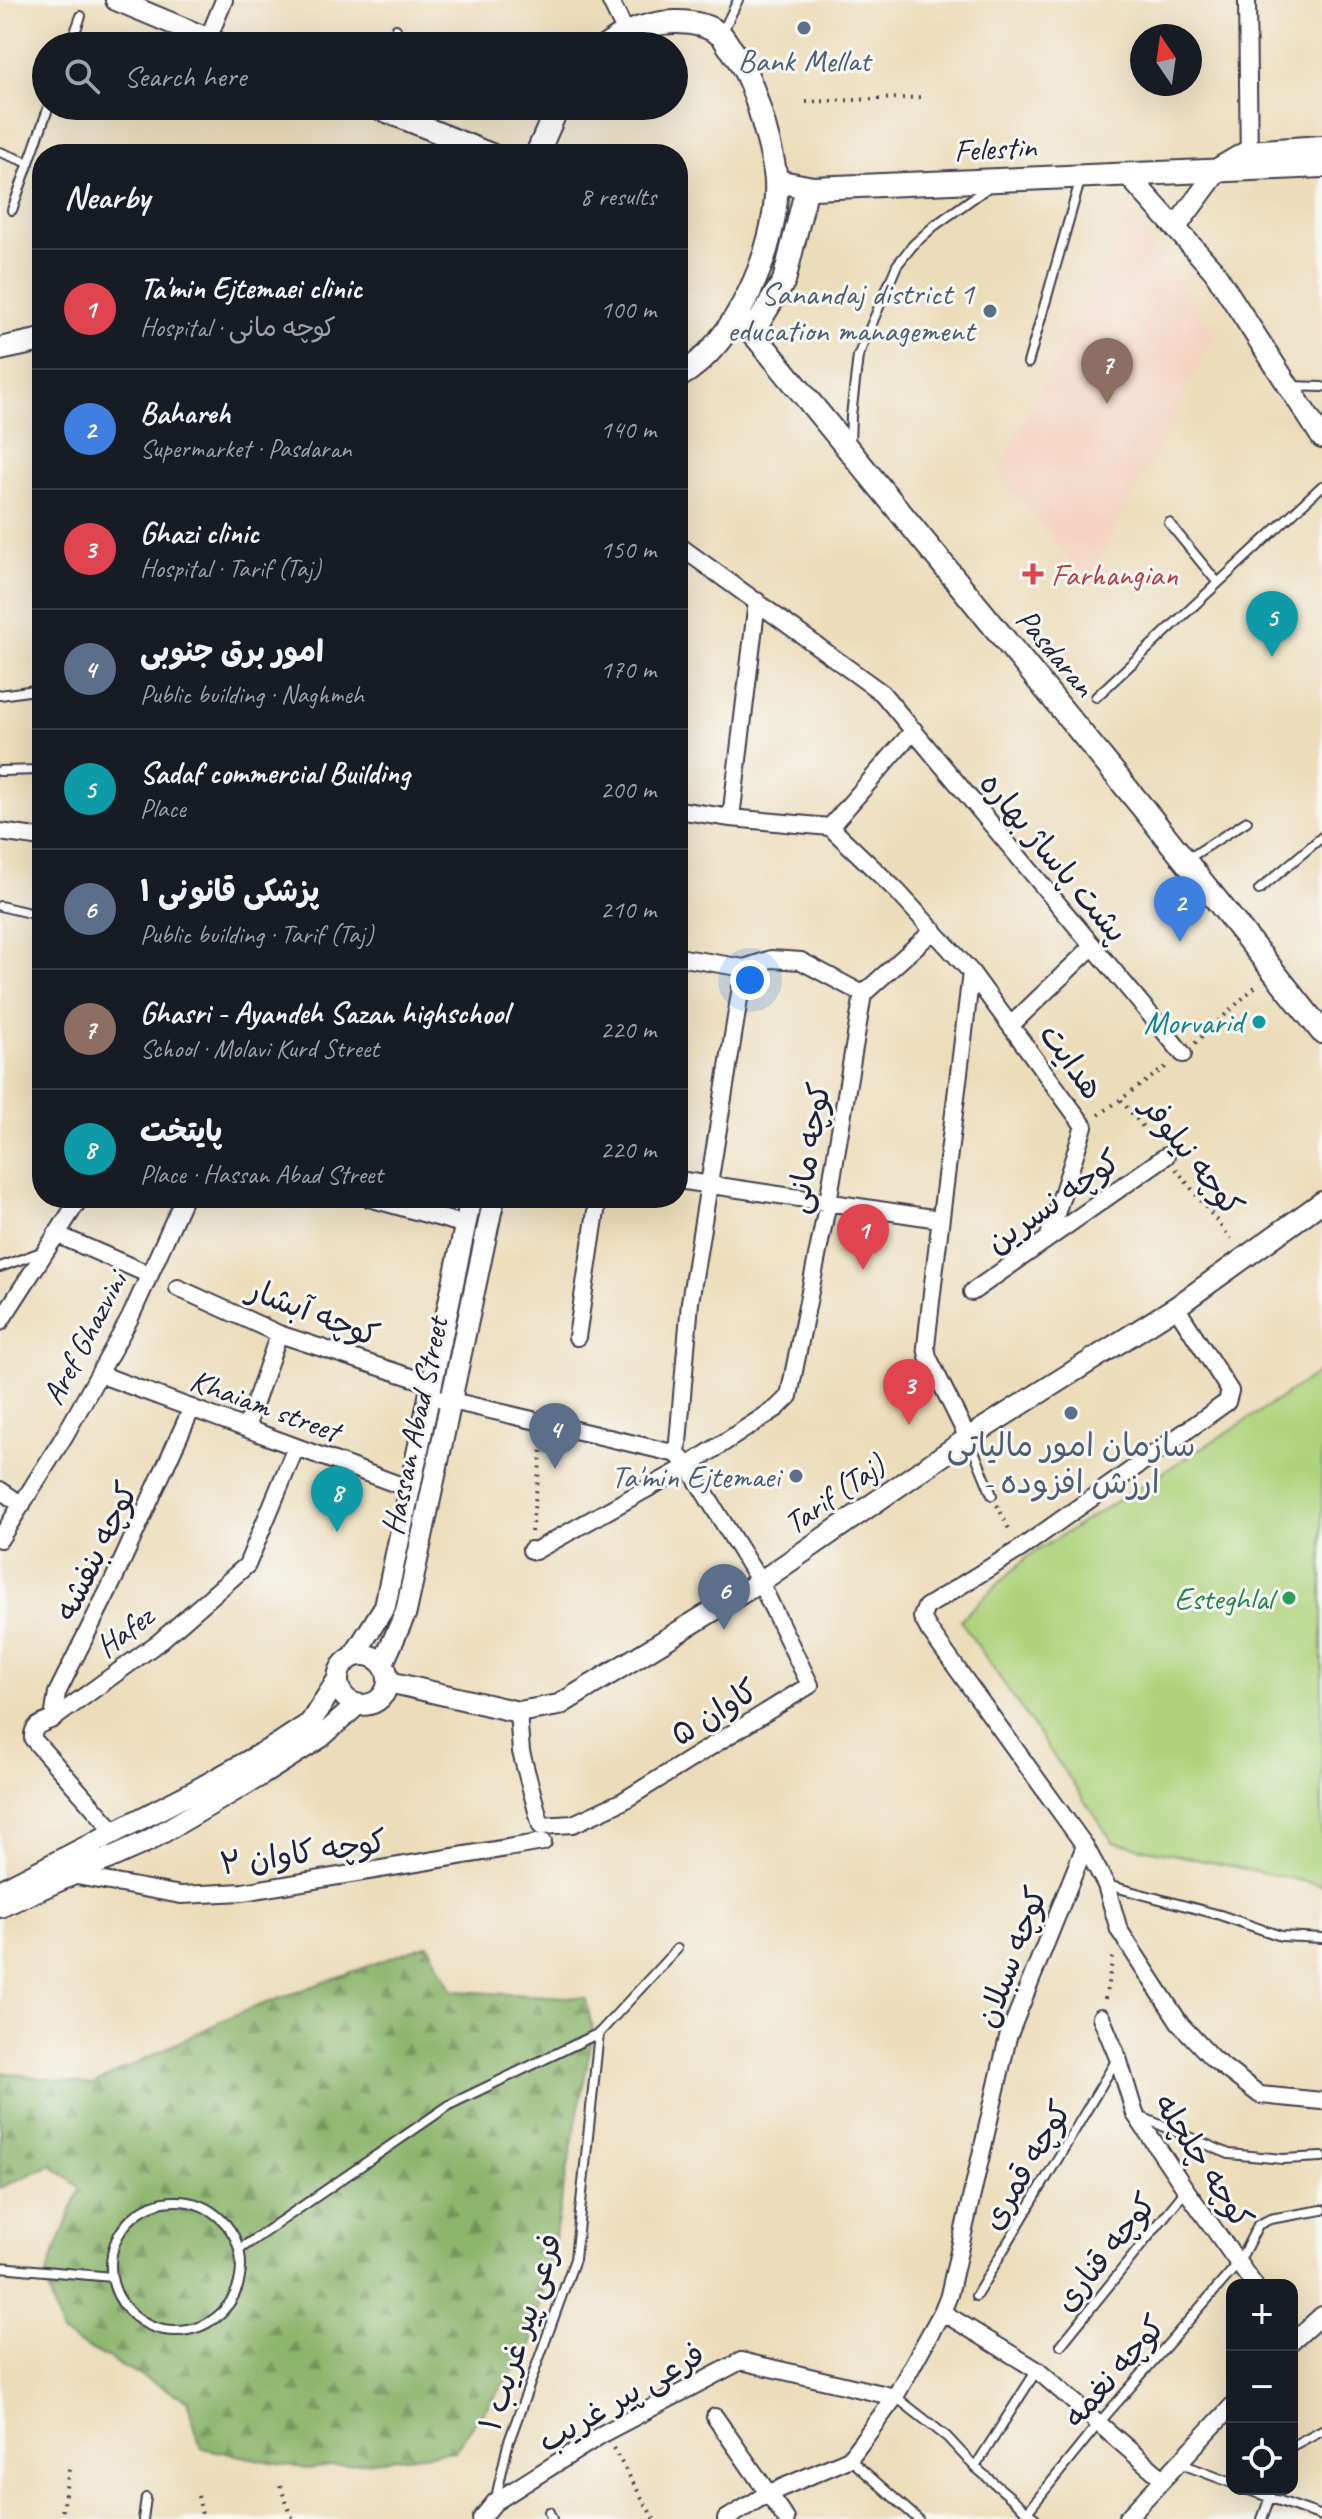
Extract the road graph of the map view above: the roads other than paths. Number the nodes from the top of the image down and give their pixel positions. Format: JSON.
{"nodes":[{"id":1,"x":116,"y":0,"type":"edge"},
{"id":2,"x":224,"y":0,"type":"edge"},
{"id":3,"x":610,"y":0,"type":"edge"},
{"id":4,"x":738,"y":0,"type":"edge"},
{"id":5,"x":1247,"y":0,"type":"edge"},
{"id":6,"x":81,"y":16,"type":"dead end"},
{"id":7,"x":396,"y":29,"type":"dead end"},
{"id":8,"x":75,"y":32,"type":"edge"},
{"id":9,"x":193,"y":32,"type":"edge"},
{"id":10,"x":219,"y":32,"type":"edge"},
{"id":11,"x":395,"y":32,"type":"edge"},
{"id":12,"x":626,"y":32,"type":"edge"},
{"id":13,"x":630,"y":32,"type":"edge"},
{"id":14,"x":721,"y":36,"type":"junction"},
{"id":15,"x":44,"y":120,"type":"edge"},
{"id":16,"x":407,"y":120,"type":"edge"},
{"id":17,"x":552,"y":120,"type":"edge"},
{"id":18,"x":36,"y":144,"type":"edge"},
{"id":19,"x":465,"y":144,"type":"edge"},
{"id":20,"x":541,"y":144,"type":"edge"},
{"id":21,"x":1322,"y":147,"type":"edge"},
{"id":22,"x":0,"y":152,"type":"edge"},
{"id":23,"x":32,"y":154,"type":"edge"},
{"id":24,"x":1249,"y":161,"type":"junction"},
{"id":25,"x":29,"y":163,"type":"junction"},
{"id":26,"x":1322,"y":166,"type":"edge"},
{"id":27,"x":1218,"y":170,"type":"junction"},
{"id":28,"x":1127,"y":174,"type":"junction"},
{"id":29,"x":1081,"y":176,"type":"junction"},
{"id":30,"x":1000,"y":179,"type":"junction"},
{"id":31,"x":776,"y":181,"type":"junction"},
{"id":32,"x":807,"y":187,"type":"junction"},
{"id":33,"x":12,"y":210,"type":"dead end"},
{"id":34,"x":1176,"y":227,"type":"junction"},
{"id":35,"x":745,"y":324,"type":"junction"},
{"id":36,"x":32,"y":342,"type":"edge"},
{"id":37,"x":0,"y":349,"type":"edge"},
{"id":38,"x":1028,"y":363,"type":"dead end"},
{"id":39,"x":688,"y":372,"type":"edge"},
{"id":40,"x":1289,"y":386,"type":"junction"},
{"id":41,"x":1322,"y":387,"type":"edge"},
{"id":42,"x":1322,"y":438,"type":"edge"},
{"id":43,"x":850,"y":453,"type":"junction"},
{"id":44,"x":1322,"y":486,"type":"edge"},
{"id":45,"x":1169,"y":523,"type":"dead end"},
{"id":46,"x":688,"y":552,"type":"edge"},
{"id":47,"x":1218,"y":583,"type":"junction"},
{"id":48,"x":757,"y":601,"type":"junction"},
{"id":49,"x":32,"y":690,"type":"edge"},
{"id":50,"x":0,"y":695,"type":"edge"},
{"id":51,"x":1096,"y":697,"type":"dead end"},
{"id":52,"x":914,"y":730,"type":"junction"},
{"id":53,"x":32,"y":770,"type":"edge"},
{"id":54,"x":0,"y":771,"type":"edge"},
{"id":55,"x":688,"y":812,"type":"edge"},
{"id":56,"x":731,"y":818,"type":"junction"},
{"id":57,"x":1247,"y":821,"type":"dead end"},
{"id":58,"x":830,"y":827,"type":"junction"},
{"id":59,"x":0,"y":832,"type":"edge"},
{"id":60,"x":32,"y":837,"type":"edge"},
{"id":61,"x":1322,"y":837,"type":"edge"},
{"id":62,"x":1185,"y":861,"type":"junction"},
{"id":63,"x":1259,"y":890,"type":"dead end"},
{"id":64,"x":0,"y":906,"type":"edge"},
{"id":65,"x":32,"y":914,"type":"edge"},
{"id":66,"x":934,"y":930,"type":"junction"},
{"id":67,"x":1092,"y":947,"type":"junction"},
{"id":68,"x":688,"y":959,"type":"edge"},
{"id":69,"x":744,"y":968,"type":"junction"},
{"id":70,"x":971,"y":972,"type":"junction"},
{"id":71,"x":863,"y":994,"type":"junction"},
{"id":72,"x":1011,"y":1025,"type":"junction"},
{"id":73,"x":1322,"y":1032,"type":"edge"},
{"id":74,"x":1183,"y":1054,"type":"dead end"},
{"id":75,"x":1166,"y":1156,"type":"road end"},
{"id":76,"x":688,"y":1182,"type":"edge"},
{"id":77,"x":709,"y":1185,"type":"junction"},
{"id":78,"x":828,"y":1202,"type":"junction"},
{"id":79,"x":1322,"y":1202,"type":"edge"},
{"id":80,"x":73,"y":1208,"type":"edge"},
{"id":81,"x":180,"y":1208,"type":"edge"},
{"id":82,"x":405,"y":1208,"type":"edge"},
{"id":83,"x":469,"y":1208,"type":"edge"},
{"id":84,"x":491,"y":1208,"type":"edge"},
{"id":85,"x":596,"y":1208,"type":"edge"},
{"id":86,"x":939,"y":1219,"type":"junction"},
{"id":87,"x":466,"y":1225,"type":"junction"},
{"id":88,"x":56,"y":1234,"type":"junction"},
{"id":89,"x":1048,"y":1239,"type":"junction"},
{"id":90,"x":46,"y":1250,"type":"junction"},
{"id":91,"x":0,"y":1267,"type":"edge"},
{"id":92,"x":150,"y":1275,"type":"junction"},
{"id":93,"x":178,"y":1288,"type":"dead end"},
{"id":94,"x":972,"y":1292,"type":"dead end"},
{"id":95,"x":1176,"y":1307,"type":"junction"},
{"id":96,"x":0,"y":1322,"type":"edge"},
{"id":97,"x":279,"y":1334,"type":"junction"},
{"id":98,"x":577,"y":1337,"type":"dead end"},
{"id":99,"x":99,"y":1374,"type":"junction"},
{"id":100,"x":437,"y":1393,"type":"junction"},
{"id":101,"x":192,"y":1408,"type":"junction"},
{"id":102,"x":246,"y":1428,"type":"junction"},
{"id":103,"x":968,"y":1438,"type":"junction"},
{"id":104,"x":296,"y":1447,"type":"junction"},
{"id":105,"x":682,"y":1460,"type":"junction"},
{"id":106,"x":410,"y":1489,"type":"junction"},
{"id":107,"x":0,"y":1490,"type":"edge"},
{"id":108,"x":992,"y":1495,"type":"road end"},
{"id":109,"x":22,"y":1505,"type":"junction"},
{"id":110,"x":0,"y":1539,"type":"edge"},
{"id":111,"x":531,"y":1550,"type":"road end"},
{"id":112,"x":760,"y":1582,"type":"junction"},
{"id":113,"x":353,"y":1657,"type":"junction"},
{"id":114,"x":386,"y":1673,"type":"junction"},
{"id":115,"x":338,"y":1679,"type":"junction"},
{"id":116,"x":357,"y":1705,"type":"junction"},
{"id":117,"x":518,"y":1712,"type":"junction"},
{"id":118,"x":53,"y":1719,"type":"junction"},
{"id":119,"x":115,"y":1832,"type":"junction"},
{"id":120,"x":542,"y":1834,"type":"junction"},
{"id":121,"x":1085,"y":1846,"type":"junction"},
{"id":122,"x":71,"y":1875,"type":"junction"},
{"id":123,"x":1106,"y":1885,"type":"junction"},
{"id":124,"x":0,"y":1891,"type":"edge"},
{"id":125,"x":0,"y":1907,"type":"edge"},
{"id":126,"x":1322,"y":1938,"type":"edge"},
{"id":127,"x":677,"y":1949,"type":"dead end"},
{"id":128,"x":1101,"y":2017,"type":"road end"},
{"id":129,"x":599,"y":2033,"type":"junction"},
{"id":130,"x":1118,"y":2058,"type":"junction"},
{"id":131,"x":1322,"y":2101,"type":"edge"},
{"id":132,"x":1135,"y":2114,"type":"junction"},
{"id":133,"x":1322,"y":2157,"type":"edge"},
{"id":134,"x":1186,"y":2190,"type":"junction"},
{"id":135,"x":1322,"y":2210,"type":"edge"},
{"id":136,"x":240,"y":2249,"type":"junction"},
{"id":137,"x":1238,"y":2264,"type":"junction"},
{"id":138,"x":0,"y":2267,"type":"edge"},
{"id":139,"x":112,"y":2277,"type":"junction"},
{"id":140,"x":1249,"y":2279,"type":"edge"},
{"id":141,"x":976,"y":2296,"type":"dead end"},
{"id":142,"x":942,"y":2312,"type":"junction"},
{"id":143,"x":1322,"y":2315,"type":"edge"},
{"id":144,"x":1298,"y":2334,"type":"edge"},
{"id":145,"x":1061,"y":2345,"type":"dead end"},
{"id":146,"x":1037,"y":2370,"type":"junction"},
{"id":147,"x":895,"y":2397,"type":"junction"},
{"id":148,"x":1226,"y":2412,"type":"edge"},
{"id":149,"x":715,"y":2417,"type":"dead end"},
{"id":150,"x":1099,"y":2423,"type":"junction"},
{"id":151,"x":1322,"y":2430,"type":"edge"},
{"id":152,"x":1298,"y":2443,"type":"edge"},
{"id":153,"x":849,"y":2459,"type":"junction"},
{"id":154,"x":1179,"y":2463,"type":"junction"},
{"id":155,"x":975,"y":2467,"type":"junction"},
{"id":156,"x":1163,"y":2479,"type":"junction"},
{"id":157,"x":1226,"y":2481,"type":"edge"},
{"id":158,"x":767,"y":2494,"type":"junction"},
{"id":159,"x":1272,"y":2495,"type":"edge"},
{"id":160,"x":1274,"y":2495,"type":"edge"},
{"id":161,"x":146,"y":2498,"type":"dead end"},
{"id":162,"x":495,"y":2502,"type":"junction"},
{"id":163,"x":1028,"y":2511,"type":"junction"},
{"id":164,"x":1322,"y":2516,"type":"edge"},
{"id":165,"x":143,"y":2519,"type":"edge"},
{"id":166,"x":481,"y":2519,"type":"edge"},
{"id":167,"x":726,"y":2519,"type":"edge"},
{"id":168,"x":786,"y":2519,"type":"edge"},
{"id":169,"x":918,"y":2519,"type":"edge"},
{"id":170,"x":1036,"y":2519,"type":"edge"},
{"id":171,"x":1126,"y":2519,"type":"edge"},
{"id":172,"x":1262,"y":2519,"type":"edge"}],
"edges":[{"from":1,"to":9,"type":"street"},
{"from":2,"to":10,"type":"street"},
{"from":3,"to":12,"type":"street"},
{"from":4,"to":14,"type":"lane"},
{"from":5,"to":24,"type":"street"},
{"from":6,"to":8,"type":"lane"},
{"from":7,"to":11,"type":"lane"},
{"from":13,"to":14,"type":"main road"},
{"from":14,"to":31,"type":"main road"},
{"from":15,"to":18,"type":"lane"},
{"from":16,"to":19,"type":"street"},
{"from":17,"to":20,"type":"main road"},
{"from":21,"to":24,"type":"main road"},
{"from":22,"to":25,"type":"lane"},
{"from":23,"to":25,"type":"lane"},
{"from":24,"to":26,"type":"main road"},
{"from":24,"to":27,"type":"main road","name":"Felestin"},
{"from":25,"to":33,"type":"lane"},
{"from":27,"to":28,"type":"main road","name":"Felestin"},
{"from":27,"to":34,"type":"street"},
{"from":28,"to":29,"type":"main road","name":"Felestin"},
{"from":28,"to":34,"type":"street"},
{"from":29,"to":30,"type":"main road","name":"Felestin"},
{"from":29,"to":38,"type":"lane"},
{"from":30,"to":32,"type":"main road","name":"Felestin"},
{"from":30,"to":43,"type":"lane"},
{"from":31,"to":32,"type":"main road","name":"Felestin"},
{"from":31,"to":35,"type":"main road"},
{"from":32,"to":35,"type":"main road"},
{"from":34,"to":40,"type":"street"},
{"from":35,"to":39,"type":"main road"},
{"from":35,"to":43,"type":"main road","name":"Pasdaran"},
{"from":36,"to":37,"type":"main road"},
{"from":40,"to":41,"type":"lane"},
{"from":40,"to":42,"type":"street"},
{"from":43,"to":62,"type":"main road","name":"Pasdaran"},
{"from":44,"to":47,"type":"lane"},
{"from":45,"to":47,"type":"lane"},
{"from":46,"to":48,"type":"street","name":"پشت پاساژ بهاره"},
{"from":47,"to":51,"type":"lane"},
{"from":48,"to":52,"type":"street","name":"پشت پاساژ بهاره"},
{"from":48,"to":56,"type":"street"},
{"from":49,"to":50,"type":"lane"},
{"from":52,"to":58,"type":"street"},
{"from":52,"to":67,"type":"street","name":"پشت پاساژ بهاره"},
{"from":53,"to":54,"type":"lane"},
{"from":55,"to":56,"type":"street"},
{"from":56,"to":58,"type":"street"},
{"from":57,"to":62,"type":"lane"},
{"from":58,"to":66,"type":"street","name":"هدایت"},
{"from":59,"to":60,"type":"street"},
{"from":61,"to":63,"type":"lane"},
{"from":62,"to":73,"type":"main road","name":"Pasdaran"},
{"from":64,"to":65,"type":"lane"},
{"from":66,"to":70,"type":"street","name":"هدایت"},
{"from":66,"to":71,"type":"street"},
{"from":67,"to":72,"type":"street"},
{"from":67,"to":74,"type":"street","name":"پشت پاساژ بهاره"},
{"from":68,"to":69,"type":"street"},
{"from":69,"to":71,"type":"street"},
{"from":69,"to":77,"type":"street"},
{"from":70,"to":72,"type":"street","name":"هدایت"},
{"from":70,"to":86,"type":"street"},
{"from":71,"to":78,"type":"street","name":"کوچه مانی"},
{"from":72,"to":89,"type":"street","name":"هدایت"},
{"from":75,"to":89,"type":"street","name":"کوچه نسرین"},
{"from":76,"to":77,"type":"street"},
{"from":77,"to":78,"type":"street"},
{"from":77,"to":105,"type":"street"},
{"from":78,"to":86,"type":"street"},
{"from":78,"to":105,"type":"street","name":"کوچه مانی"},
{"from":79,"to":95,"type":"street","name":"Tarif (Taj)"},
{"from":80,"to":88,"type":"street"},
{"from":81,"to":92,"type":"street","name":"Aref Ghazvini"},
{"from":82,"to":87,"type":"street"},
{"from":83,"to":87,"type":"street","name":"Hassan Abad Street"},
{"from":84,"to":100,"type":"street","name":"Hassan Abad Street"},
{"from":85,"to":98,"type":"street"},
{"from":86,"to":103,"type":"street"},
{"from":87,"to":100,"type":"street","name":"Hassan Abad Street"},
{"from":88,"to":90,"type":"street"},
{"from":88,"to":92,"type":"street"},
{"from":89,"to":94,"type":"street","name":"کوچه نسرین"},
{"from":90,"to":91,"type":"lane"},
{"from":90,"to":96,"type":"street"},
{"from":92,"to":99,"type":"street","name":"Aref Ghazvini"},
{"from":93,"to":97,"type":"street","name":"کوچه آبشار"},
{"from":95,"to":103,"type":"street","name":"Tarif (Taj)"},
{"from":95,"to":121,"type":"street"},
{"from":97,"to":100,"type":"street","name":"کوچه آبشار"},
{"from":97,"to":102,"type":"street"},
{"from":99,"to":101,"type":"street","name":"Khaiam street"},
{"from":99,"to":109,"type":"street","name":"Aref Ghazvini"},
{"from":100,"to":105,"type":"street","name":"کوچه آبشار"},
{"from":100,"to":106,"type":"street","name":"Hassan Abad Street"},
{"from":100,"to":114,"type":"street","name":"Hassan Abad Street"},
{"from":101,"to":102,"type":"street","name":"Khaiam street"},
{"from":101,"to":118,"type":"street","name":"کوچه بنفشه"},
{"from":102,"to":104,"type":"street","name":"Khaiam street"},
{"from":103,"to":108,"type":"lane"},
{"from":103,"to":112,"type":"street","name":"Tarif (Taj)"},
{"from":104,"to":106,"type":"street","name":"Khaiam street"},
{"from":104,"to":118,"type":"street","name":"Hafez"},
{"from":105,"to":111,"type":"street"},
{"from":105,"to":112,"type":"street"},
{"from":106,"to":113,"type":"street","name":"Hassan Abad Street"},
{"from":107,"to":109,"type":"street"},
{"from":109,"to":110,"type":"street","name":"Aref Ghazvini"},
{"from":112,"to":117,"type":"street","name":"Tarif (Taj)"},
{"from":112,"to":120,"type":"street","name":"کاوان ۵"},
{"from":113,"to":114,"type":"street"},
{"from":113,"to":115,"type":"street"},
{"from":114,"to":116,"type":"street"},
{"from":114,"to":117,"type":"street","name":"Tarif (Taj)"},
{"from":115,"to":116,"type":"street"},
{"from":115,"to":119,"type":"street"},
{"from":116,"to":122,"type":"street"},
{"from":117,"to":120,"type":"street"},
{"from":118,"to":119,"type":"street","name":"Hafez"},
{"from":119,"to":124,"type":"street"},
{"from":120,"to":122,"type":"street","name":"کوچه کاوان ۲"},
{"from":121,"to":123,"type":"street"},
{"from":121,"to":142,"type":"street","name":"کوچه سبلان"},
{"from":122,"to":125,"type":"street"},
{"from":123,"to":126,"type":"lane"},
{"from":123,"to":131,"type":"street"},
{"from":127,"to":129,"type":"lane"},
{"from":128,"to":130,"type":"street","name":"کوچه چلچله"},
{"from":129,"to":136,"type":"lane"},
{"from":129,"to":162,"type":"lane","name":"فرعی پیر غریب ۱"},
{"from":130,"to":132,"type":"street","name":"کوچه چلچله"},
{"from":130,"to":141,"type":"lane","name":"کوچه قمری"},
{"from":132,"to":133,"type":"lane"},
{"from":132,"to":134,"type":"street","name":"کوچه چلچله"},
{"from":134,"to":137,"type":"street","name":"کوچه چلچله"},
{"from":134,"to":145,"type":"lane","name":"کوچه قناری"},
{"from":135,"to":137,"type":"lane","name":"کوچه نغمه"},
{"from":136,"to":139,"type":"lane"},
{"from":136,"to":139,"type":"lane"},
{"from":137,"to":140,"type":"street","name":"کوچه چلچله"},
{"from":137,"to":150,"type":"lane","name":"کوچه نغمه"},
{"from":138,"to":139,"type":"lane"},
{"from":142,"to":146,"type":"street"},
{"from":142,"to":147,"type":"street","name":"کوچه سبلان"},
{"from":143,"to":144,"type":"street"},
{"from":146,"to":150,"type":"street"},
{"from":146,"to":155,"type":"lane"},
{"from":147,"to":153,"type":"street","name":"کوچه سبلان"},
{"from":147,"to":155,"type":"lane"},
{"from":147,"to":162,"type":"street","name":"فرعی پیر غریب"},
{"from":148,"to":154,"type":"street"},
{"from":149,"to":158,"type":"street"},
{"from":150,"to":156,"type":"street"},
{"from":150,"to":163,"type":"lane","name":"کوچه نغمه"},
{"from":151,"to":152,"type":"lane"},
{"from":153,"to":158,"type":"street"},
{"from":153,"to":169,"type":"lane"},
{"from":154,"to":156,"type":"street"},
{"from":154,"to":157,"type":"lane"},
{"from":155,"to":163,"type":"lane"},
{"from":156,"to":171,"type":"street"},
{"from":158,"to":167,"type":"street"},
{"from":158,"to":168,"type":"street"},
{"from":159,"to":172,"type":"lane"},
{"from":160,"to":164,"type":"lane"},
{"from":161,"to":165,"type":"lane"},
{"from":162,"to":166,"type":"street","name":"فرعی پیر غریب"},
{"from":163,"to":170,"type":"lane"}]}
